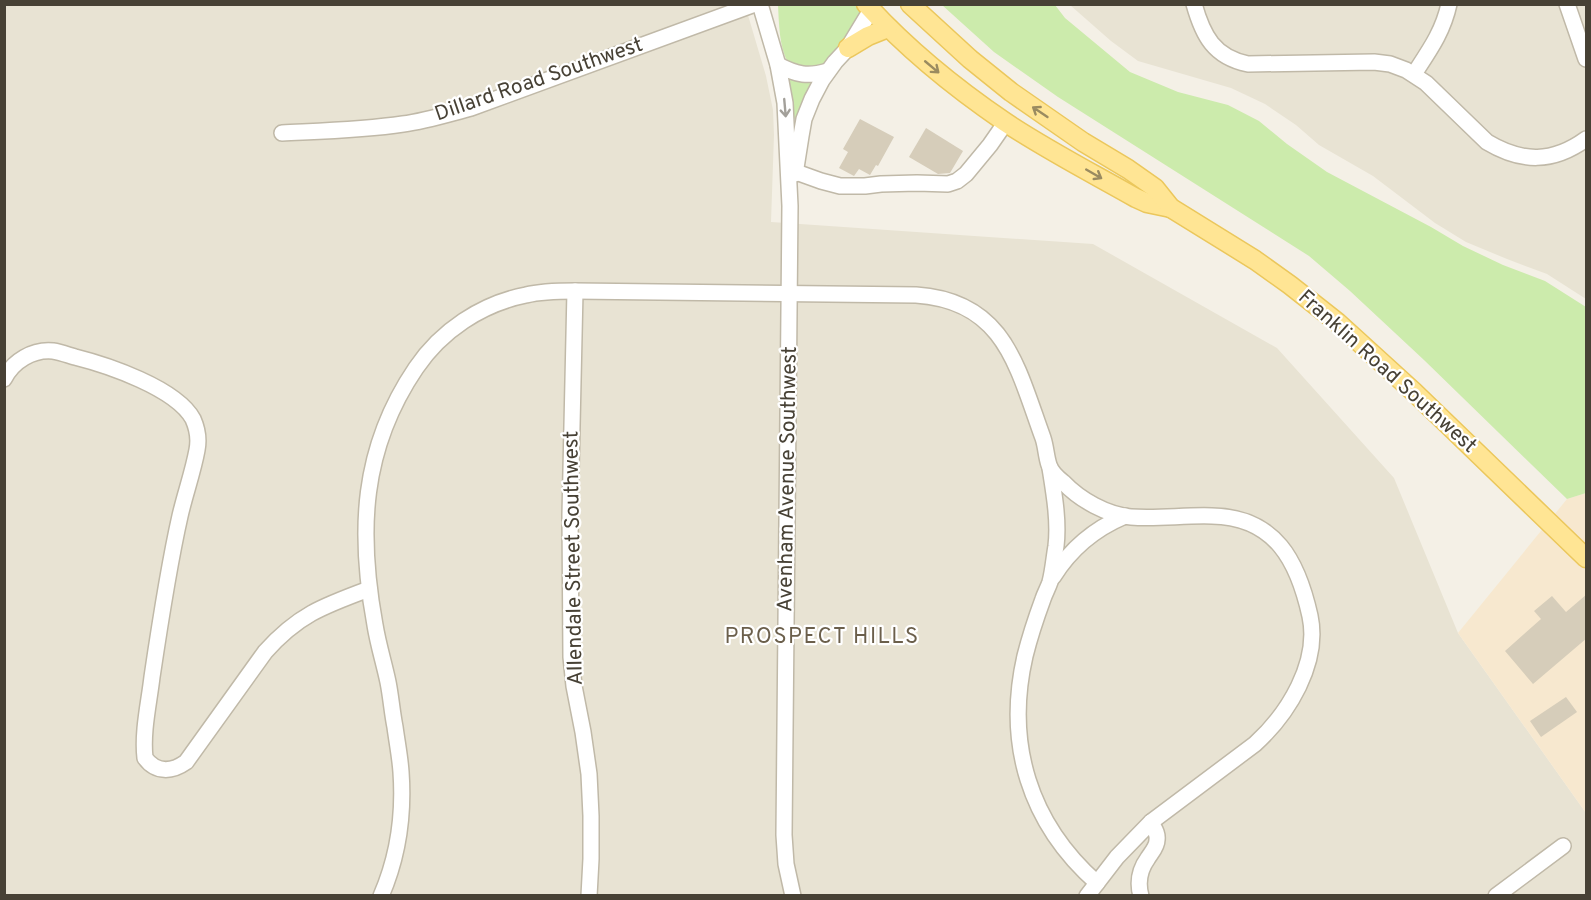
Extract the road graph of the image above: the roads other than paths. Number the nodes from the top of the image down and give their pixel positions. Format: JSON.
{"nodes":[{"id":1,"x":755,"y":4,"type":"edge"},
{"id":2,"x":760,"y":4,"type":"edge"},
{"id":3,"x":768,"y":4,"type":"edge"},
{"id":4,"x":910,"y":4,"type":"edge"},
{"id":5,"x":1194,"y":4,"type":"edge"},
{"id":6,"x":1449,"y":4,"type":"edge"},
{"id":7,"x":1567,"y":4,"type":"edge"},
{"id":8,"x":870,"y":6,"type":"edge"},
{"id":9,"x":888,"y":28,"type":"junction"},
{"id":10,"x":768,"y":31,"type":"junction"},
{"id":11,"x":848,"y":48,"type":"junction"},
{"id":12,"x":1587,"y":60,"type":"edge"},
{"id":13,"x":778,"y":65,"type":"junction"},
{"id":14,"x":828,"y":71,"type":"junction"},
{"id":15,"x":1413,"y":74,"type":"junction"},
{"id":16,"x":1006,"y":122,"type":"junction"},
{"id":17,"x":282,"y":133,"type":"dead end"},
{"id":18,"x":1587,"y":139,"type":"edge"},
{"id":19,"x":796,"y":172,"type":"junction"},
{"id":20,"x":790,"y":206,"type":"junction"},
{"id":21,"x":1171,"y":208,"type":"junction"},
{"id":22,"x":575,"y":291,"type":"junction"},
{"id":23,"x":790,"y":294,"type":"junction"},
{"id":24,"x":4,"y":379,"type":"edge"},
{"id":25,"x":1050,"y":467,"type":"junction"},
{"id":26,"x":1125,"y":516,"type":"junction"},
{"id":27,"x":1585,"y":554,"type":"edge"},
{"id":28,"x":1050,"y":582,"type":"junction"},
{"id":29,"x":369,"y":589,"type":"junction"},
{"id":30,"x":1151,"y":822,"type":"junction"},
{"id":31,"x":1563,"y":846,"type":"dead end"},
{"id":32,"x":1092,"y":889,"type":"edge"},
{"id":33,"x":382,"y":895,"type":"edge"},
{"id":34,"x":589,"y":896,"type":"edge"},
{"id":35,"x":793,"y":896,"type":"edge"},
{"id":36,"x":1141,"y":896,"type":"edge"},
{"id":37,"x":1496,"y":896,"type":"edge"}],
"edges":[{"from":1,"to":17,"type":"street","name":"Dillard Road Southwest"},
{"from":2,"to":10,"type":"street","name":"Avenham Avenue Southwest"},
{"from":3,"to":10,"type":"street","name":"Avenham Avenue Southwest"},
{"from":21,"to":4,"type":"main road","name":"Franklin Road Southwest","one_way":true},
{"from":5,"to":15,"type":"street"},
{"from":6,"to":15,"type":"street"},
{"from":7,"to":12,"type":"street"},
{"from":8,"to":9,"type":"main road","name":"Franklin Road Southwest"},
{"from":8,"to":11,"type":"street","name":"Avenham Avenue Southwest"},
{"from":9,"to":11,"type":"main road"},
{"from":9,"to":16,"type":"main road","name":"Franklin Road Southwest","one_way":true},
{"from":10,"to":13,"type":"street","name":"Avenham Avenue Southwest"},
{"from":11,"to":14,"type":"street","name":"Avenham Avenue Southwest"},
{"from":13,"to":14,"type":"street"},
{"from":13,"to":20,"type":"street","name":"Avenham Avenue Southwest","one_way":true},
{"from":14,"to":19,"type":"street","name":"Avenham Avenue Southwest"},
{"from":15,"to":18,"type":"street"},
{"from":16,"to":19,"type":"street"},
{"from":16,"to":21,"type":"main road","name":"Franklin Road Southwest","one_way":true},
{"from":19,"to":20,"type":"street","name":"Avenham Avenue Southwest"},
{"from":20,"to":23,"type":"street","name":"Avenham Avenue Southwest"},
{"from":21,"to":27,"type":"main road","name":"Franklin Road Southwest"},
{"from":22,"to":23,"type":"street"},
{"from":22,"to":29,"type":"street"},
{"from":22,"to":34,"type":"street","name":"Allendale Street Southwest"},
{"from":23,"to":25,"type":"street"},
{"from":23,"to":35,"type":"street","name":"Avenham Avenue Southwest"},
{"from":24,"to":29,"type":"street"},
{"from":25,"to":26,"type":"street"},
{"from":25,"to":28,"type":"street"},
{"from":26,"to":28,"type":"street"},
{"from":26,"to":30,"type":"street"},
{"from":28,"to":32,"type":"street"},
{"from":29,"to":33,"type":"street"},
{"from":30,"to":32,"type":"street"},
{"from":30,"to":36,"type":"street"},
{"from":31,"to":37,"type":"street"}]}
